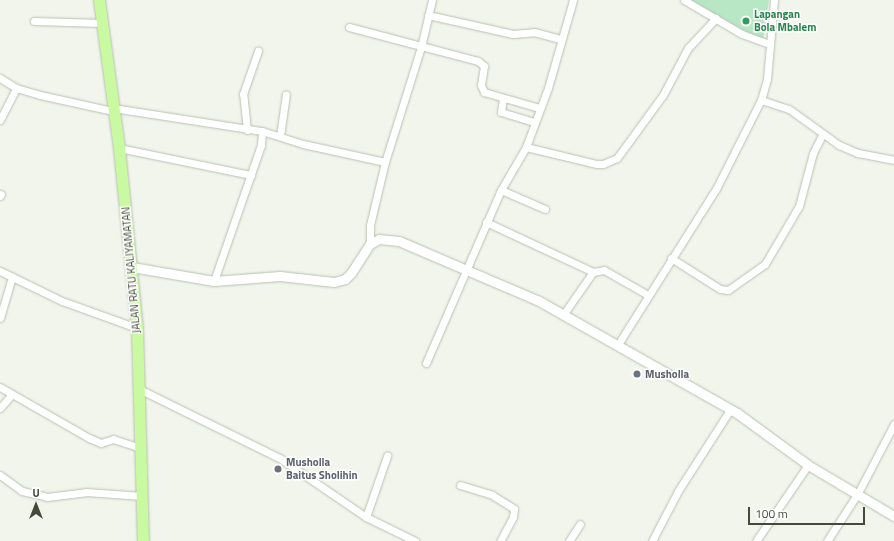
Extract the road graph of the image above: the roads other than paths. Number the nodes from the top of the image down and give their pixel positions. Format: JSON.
{"nodes":[{"id":1,"x":99,"y":0,"type":"edge"},
{"id":2,"x":432,"y":0,"type":"edge"},
{"id":3,"x":573,"y":0,"type":"edge"},
{"id":4,"x":684,"y":0,"type":"edge"},
{"id":5,"x":774,"y":0,"type":"edge"},
{"id":6,"x":428,"y":15,"type":"junction"},
{"id":7,"x":716,"y":18,"type":"junction"},
{"id":8,"x":34,"y":21,"type":"dead end"},
{"id":9,"x":102,"y":23,"type":"junction"},
{"id":10,"x":349,"y":27,"type":"dead end"},
{"id":11,"x":561,"y":39,"type":"junction"},
{"id":12,"x":769,"y":44,"type":"junction"},
{"id":13,"x":421,"y":47,"type":"junction"},
{"id":14,"x":258,"y":51,"type":"dead end"},
{"id":15,"x":0,"y":78,"type":"edge"},
{"id":16,"x":16,"y":88,"type":"junction"},
{"id":17,"x":286,"y":94,"type":"dead end"},
{"id":18,"x":503,"y":98,"type":"junction"},
{"id":19,"x":762,"y":100,"type":"junction"},
{"id":20,"x":539,"y":108,"type":"junction"},
{"id":21,"x":113,"y":109,"type":"junction"},
{"id":22,"x":0,"y":120,"type":"edge"},
{"id":23,"x":534,"y":122,"type":"junction"},
{"id":24,"x":247,"y":130,"type":"junction"},
{"id":25,"x":262,"y":131,"type":"junction"},
{"id":26,"x":822,"y":135,"type":"junction"},
{"id":27,"x":280,"y":136,"type":"junction"},
{"id":28,"x":526,"y":147,"type":"junction"},
{"id":29,"x":119,"y":148,"type":"junction"},
{"id":30,"x":894,"y":160,"type":"edge"},
{"id":31,"x":385,"y":162,"type":"junction"},
{"id":32,"x":251,"y":175,"type":"junction"},
{"id":33,"x":501,"y":190,"type":"junction"},
{"id":34,"x":546,"y":209,"type":"dead end"},
{"id":35,"x":486,"y":222,"type":"junction"},
{"id":36,"x":370,"y":244,"type":"junction"},
{"id":37,"x":672,"y":258,"type":"junction"},
{"id":38,"x":132,"y":267,"type":"junction"},
{"id":39,"x":464,"y":270,"type":"junction"},
{"id":40,"x":0,"y":271,"type":"edge"},
{"id":41,"x":594,"y":272,"type":"junction"},
{"id":42,"x":12,"y":277,"type":"junction"},
{"id":43,"x":214,"y":281,"type":"junction"},
{"id":44,"x":648,"y":295,"type":"junction"},
{"id":45,"x":563,"y":315,"type":"junction"},
{"id":46,"x":0,"y":318,"type":"edge"},
{"id":47,"x":137,"y":328,"type":"junction"},
{"id":48,"x":617,"y":346,"type":"junction"},
{"id":49,"x":426,"y":363,"type":"dead end"},
{"id":50,"x":0,"y":387,"type":"edge"},
{"id":51,"x":139,"y":388,"type":"junction"},
{"id":52,"x":12,"y":394,"type":"junction"},
{"id":53,"x":0,"y":408,"type":"edge"},
{"id":54,"x":730,"y":410,"type":"junction"},
{"id":55,"x":894,"y":424,"type":"edge"},
{"id":56,"x":141,"y":448,"type":"junction"},
{"id":57,"x":387,"y":456,"type":"dead end"},
{"id":58,"x":808,"y":465,"type":"junction"},
{"id":59,"x":0,"y":475,"type":"edge"},
{"id":60,"x":460,"y":485,"type":"dead end"},
{"id":61,"x":858,"y":493,"type":"junction"},
{"id":62,"x":142,"y":496,"type":"junction"},
{"id":63,"x":894,"y":516,"type":"edge"},
{"id":64,"x":366,"y":517,"type":"junction"},
{"id":65,"x":580,"y":524,"type":"dead end"},
{"id":66,"x":143,"y":541,"type":"edge"},
{"id":67,"x":415,"y":541,"type":"edge"},
{"id":68,"x":500,"y":541,"type":"edge"},
{"id":69,"x":569,"y":541,"type":"edge"},
{"id":70,"x":652,"y":541,"type":"edge"},
{"id":71,"x":756,"y":541,"type":"edge"},
{"id":72,"x":827,"y":541,"type":"edge"}],
"edges":[{"from":1,"to":9,"type":"main road","name":"JALAN RATU KALIYAMATAN"},
{"from":2,"to":6,"type":"street"},
{"from":3,"to":11,"type":"street"},
{"from":4,"to":7,"type":"street"},
{"from":5,"to":12,"type":"street"},
{"from":6,"to":11,"type":"street"},
{"from":6,"to":13,"type":"street"},
{"from":7,"to":12,"type":"street"},
{"from":7,"to":28,"type":"street"},
{"from":8,"to":9,"type":"street"},
{"from":9,"to":21,"type":"main road","name":"JALAN RATU KALIYAMATAN"},
{"from":10,"to":13,"type":"street"},
{"from":11,"to":20,"type":"street"},
{"from":12,"to":19,"type":"street"},
{"from":13,"to":18,"type":"street"},
{"from":13,"to":31,"type":"street"},
{"from":14,"to":24,"type":"street"},
{"from":15,"to":16,"type":"street"},
{"from":16,"to":21,"type":"street"},
{"from":16,"to":22,"type":"street"},
{"from":17,"to":27,"type":"street"},
{"from":18,"to":20,"type":"street"},
{"from":18,"to":23,"type":"street"},
{"from":19,"to":26,"type":"street"},
{"from":19,"to":37,"type":"street"},
{"from":20,"to":23,"type":"street"},
{"from":21,"to":24,"type":"street"},
{"from":21,"to":29,"type":"main road","name":"JALAN RATU KALIYAMATAN"},
{"from":23,"to":28,"type":"street"},
{"from":24,"to":25,"type":"street"},
{"from":25,"to":27,"type":"street"},
{"from":25,"to":32,"type":"street"},
{"from":26,"to":30,"type":"street"},
{"from":26,"to":37,"type":"street"},
{"from":27,"to":31,"type":"street"},
{"from":28,"to":33,"type":"street"},
{"from":29,"to":32,"type":"street"},
{"from":29,"to":38,"type":"main road","name":"JALAN RATU KALIYAMATAN"},
{"from":31,"to":36,"type":"street"},
{"from":32,"to":43,"type":"street"},
{"from":33,"to":34,"type":"street"},
{"from":33,"to":35,"type":"street"},
{"from":35,"to":39,"type":"street"},
{"from":35,"to":41,"type":"street"},
{"from":36,"to":39,"type":"street"},
{"from":36,"to":43,"type":"street"},
{"from":37,"to":44,"type":"street"},
{"from":38,"to":43,"type":"street"},
{"from":38,"to":47,"type":"main road","name":"JALAN RATU KALIYAMATAN"},
{"from":39,"to":45,"type":"street"},
{"from":39,"to":49,"type":"street"},
{"from":40,"to":42,"type":"street"},
{"from":41,"to":44,"type":"street"},
{"from":41,"to":45,"type":"street"},
{"from":42,"to":46,"type":"street"},
{"from":42,"to":47,"type":"street"},
{"from":44,"to":48,"type":"street"},
{"from":45,"to":48,"type":"street"},
{"from":47,"to":51,"type":"main road","name":"JALAN RATU KALIYAMATAN"},
{"from":48,"to":54,"type":"street"},
{"from":50,"to":52,"type":"street"},
{"from":51,"to":56,"type":"main road","name":"JALAN RATU KALIYAMATAN"},
{"from":51,"to":64,"type":"street"},
{"from":52,"to":53,"type":"street"},
{"from":52,"to":56,"type":"street"},
{"from":54,"to":58,"type":"street"},
{"from":54,"to":70,"type":"street"},
{"from":55,"to":61,"type":"street"},
{"from":56,"to":62,"type":"main road","name":"JALAN RATU KALIYAMATAN"},
{"from":57,"to":64,"type":"street"},
{"from":58,"to":61,"type":"street"},
{"from":58,"to":71,"type":"street"},
{"from":59,"to":62,"type":"street"},
{"from":60,"to":68,"type":"street"},
{"from":61,"to":63,"type":"street"},
{"from":61,"to":72,"type":"street"},
{"from":62,"to":66,"type":"main road","name":"JALAN RATU KALIYAMATAN"},
{"from":64,"to":67,"type":"street"},
{"from":65,"to":69,"type":"street"}]}
